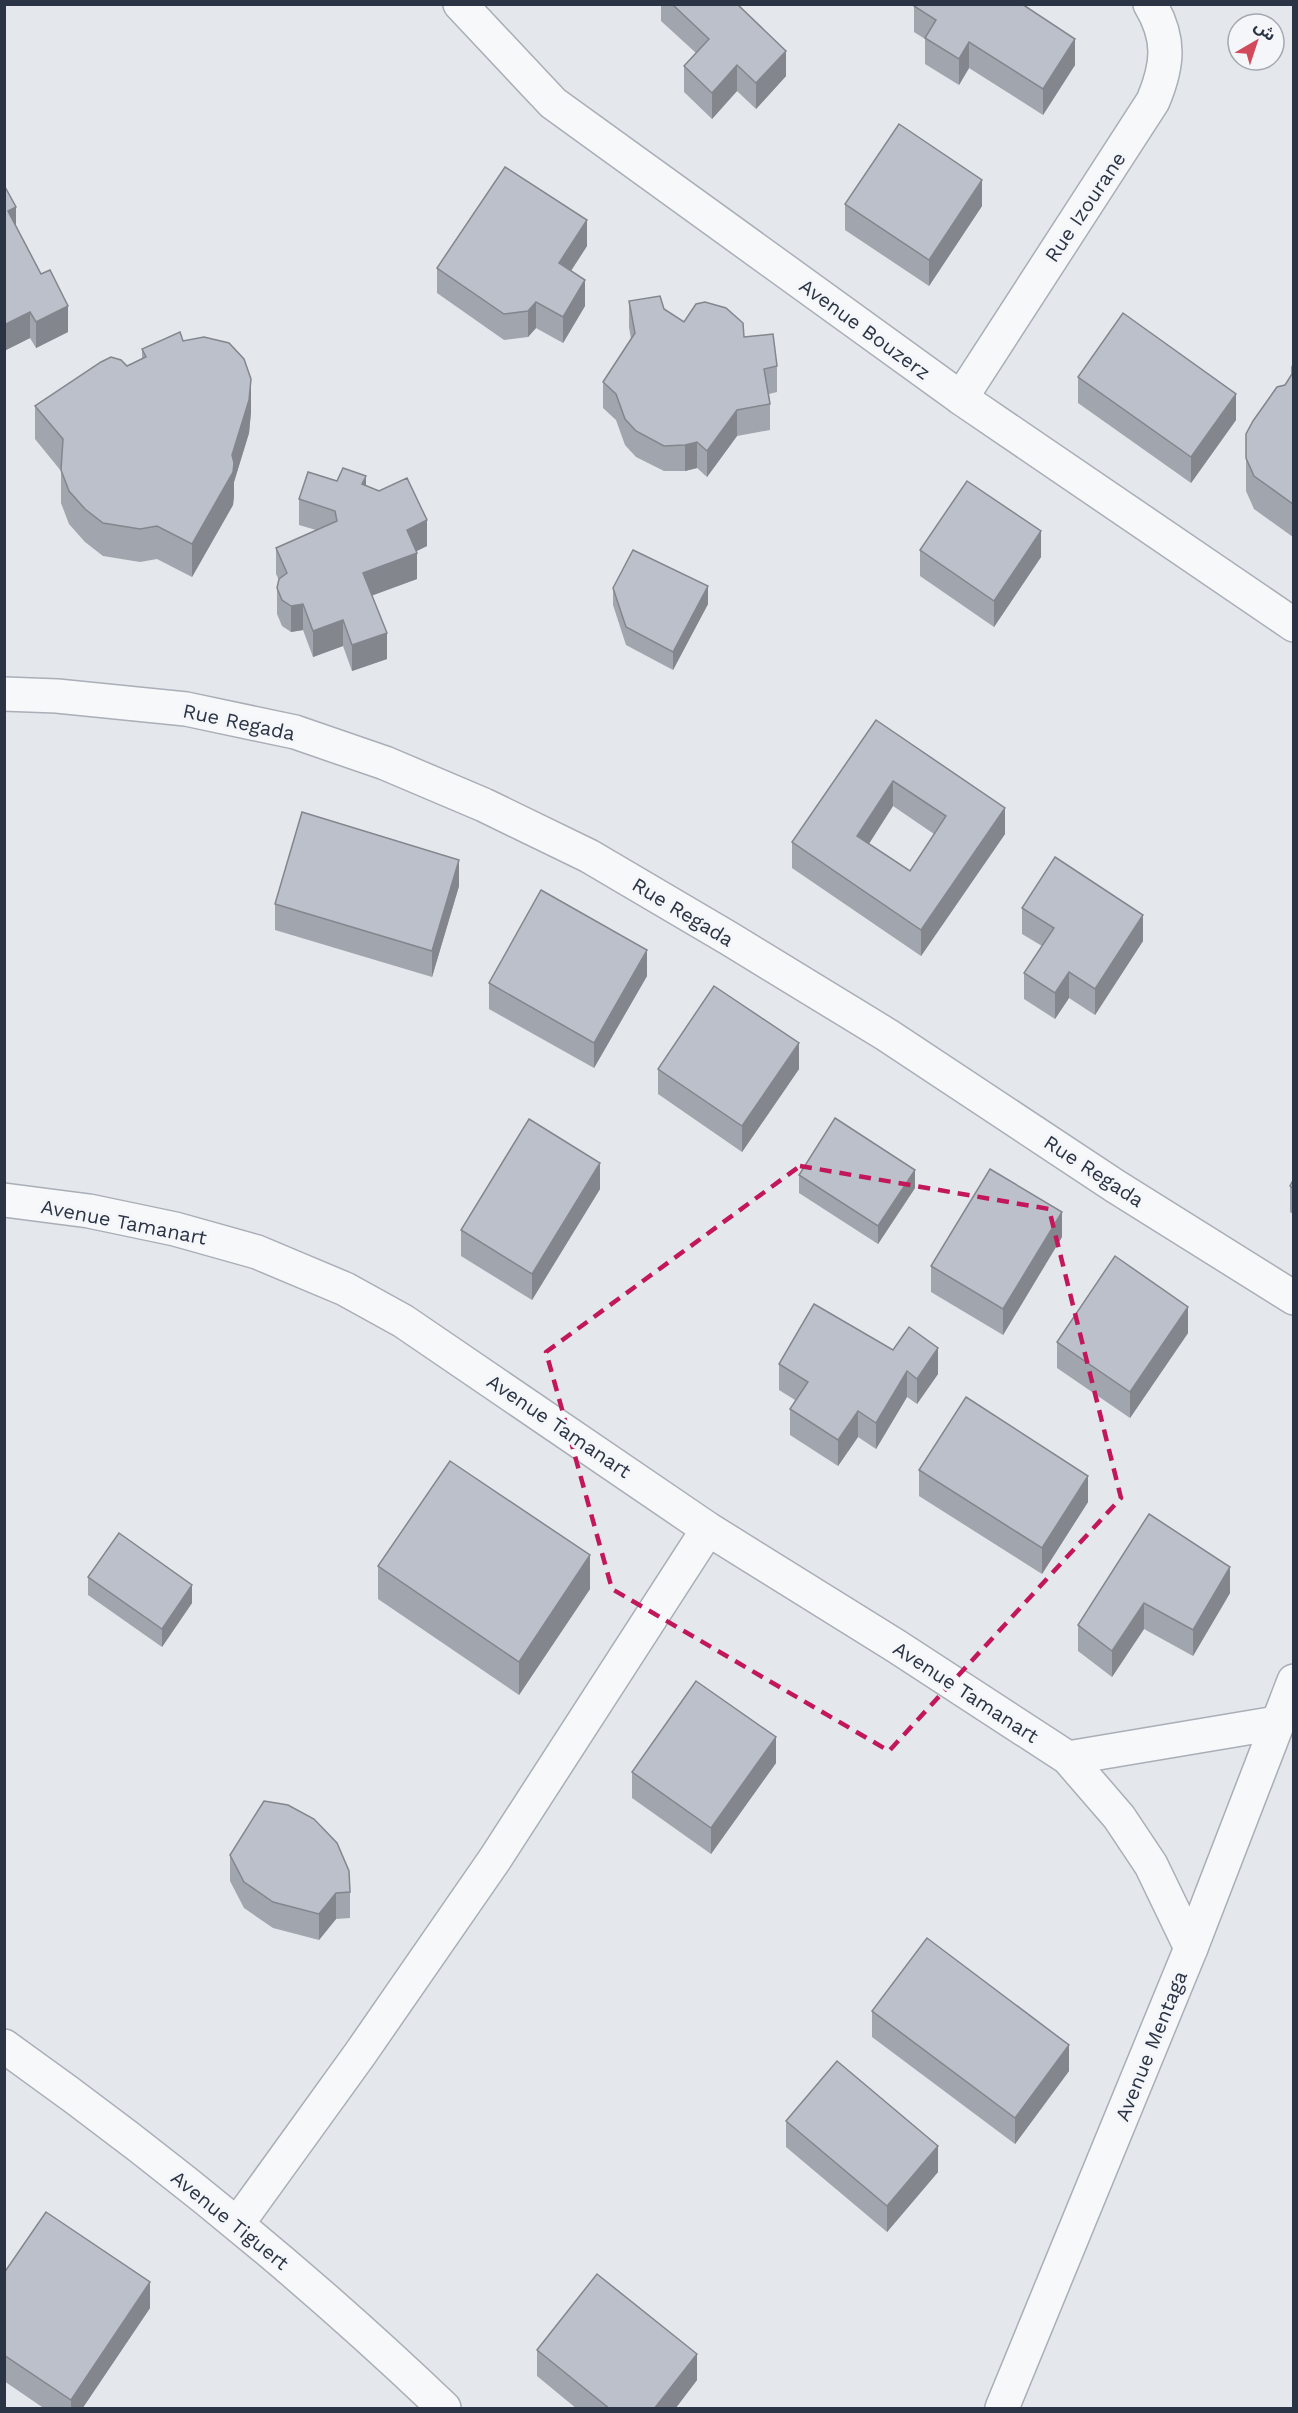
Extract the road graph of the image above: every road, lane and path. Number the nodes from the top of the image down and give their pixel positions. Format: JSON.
{"nodes":[{"id":1,"x":460,"y":4,"type":"edge"},
{"id":2,"x":1150,"y":4,"type":"edge"},
{"id":3,"x":961,"y":398,"type":"junction"},
{"id":4,"x":1293,"y":625,"type":"edge"},
{"id":5,"x":4,"y":694,"type":"edge"},
{"id":6,"x":4,"y":1200,"type":"edge"},
{"id":7,"x":1293,"y":1298,"type":"edge"},
{"id":8,"x":708,"y":1528,"type":"junction"},
{"id":9,"x":1293,"y":1681,"type":"edge"},
{"id":10,"x":1276,"y":1723,"type":"junction"},
{"id":11,"x":1068,"y":1758,"type":"junction"},
{"id":12,"x":1191,"y":1948,"type":"junction"},
{"id":13,"x":4,"y":2046,"type":"edge"},
{"id":14,"x":238,"y":2223,"type":"junction"},
{"id":15,"x":444,"y":2409,"type":"edge"},
{"id":16,"x":1002,"y":2409,"type":"edge"}],
"edges":[{"from":1,"to":3,"type":"street","name":"Avenue Bouzerz"},
{"from":2,"to":3,"type":"street","name":"Rue Izourane"},
{"from":3,"to":4,"type":"street","name":"Avenue Bouzerz"},
{"from":5,"to":7,"type":"street","name":"Rue Regada"},
{"from":6,"to":8,"type":"street","name":"Avenue Tamanart"},
{"from":8,"to":11,"type":"street","name":"Avenue Tamanart"},
{"from":8,"to":14,"type":"street"},
{"from":9,"to":10,"type":"street","name":"Avenue Mentaga"},
{"from":10,"to":11,"type":"street"},
{"from":10,"to":12,"type":"street","name":"Avenue Mentaga"},
{"from":11,"to":12,"type":"street","name":"Avenue Tamanart"},
{"from":12,"to":16,"type":"street","name":"Avenue Mentaga"},
{"from":13,"to":14,"type":"street","name":"Avenue Tiguert"},
{"from":14,"to":15,"type":"street","name":"Avenue Tiguert"}]}
